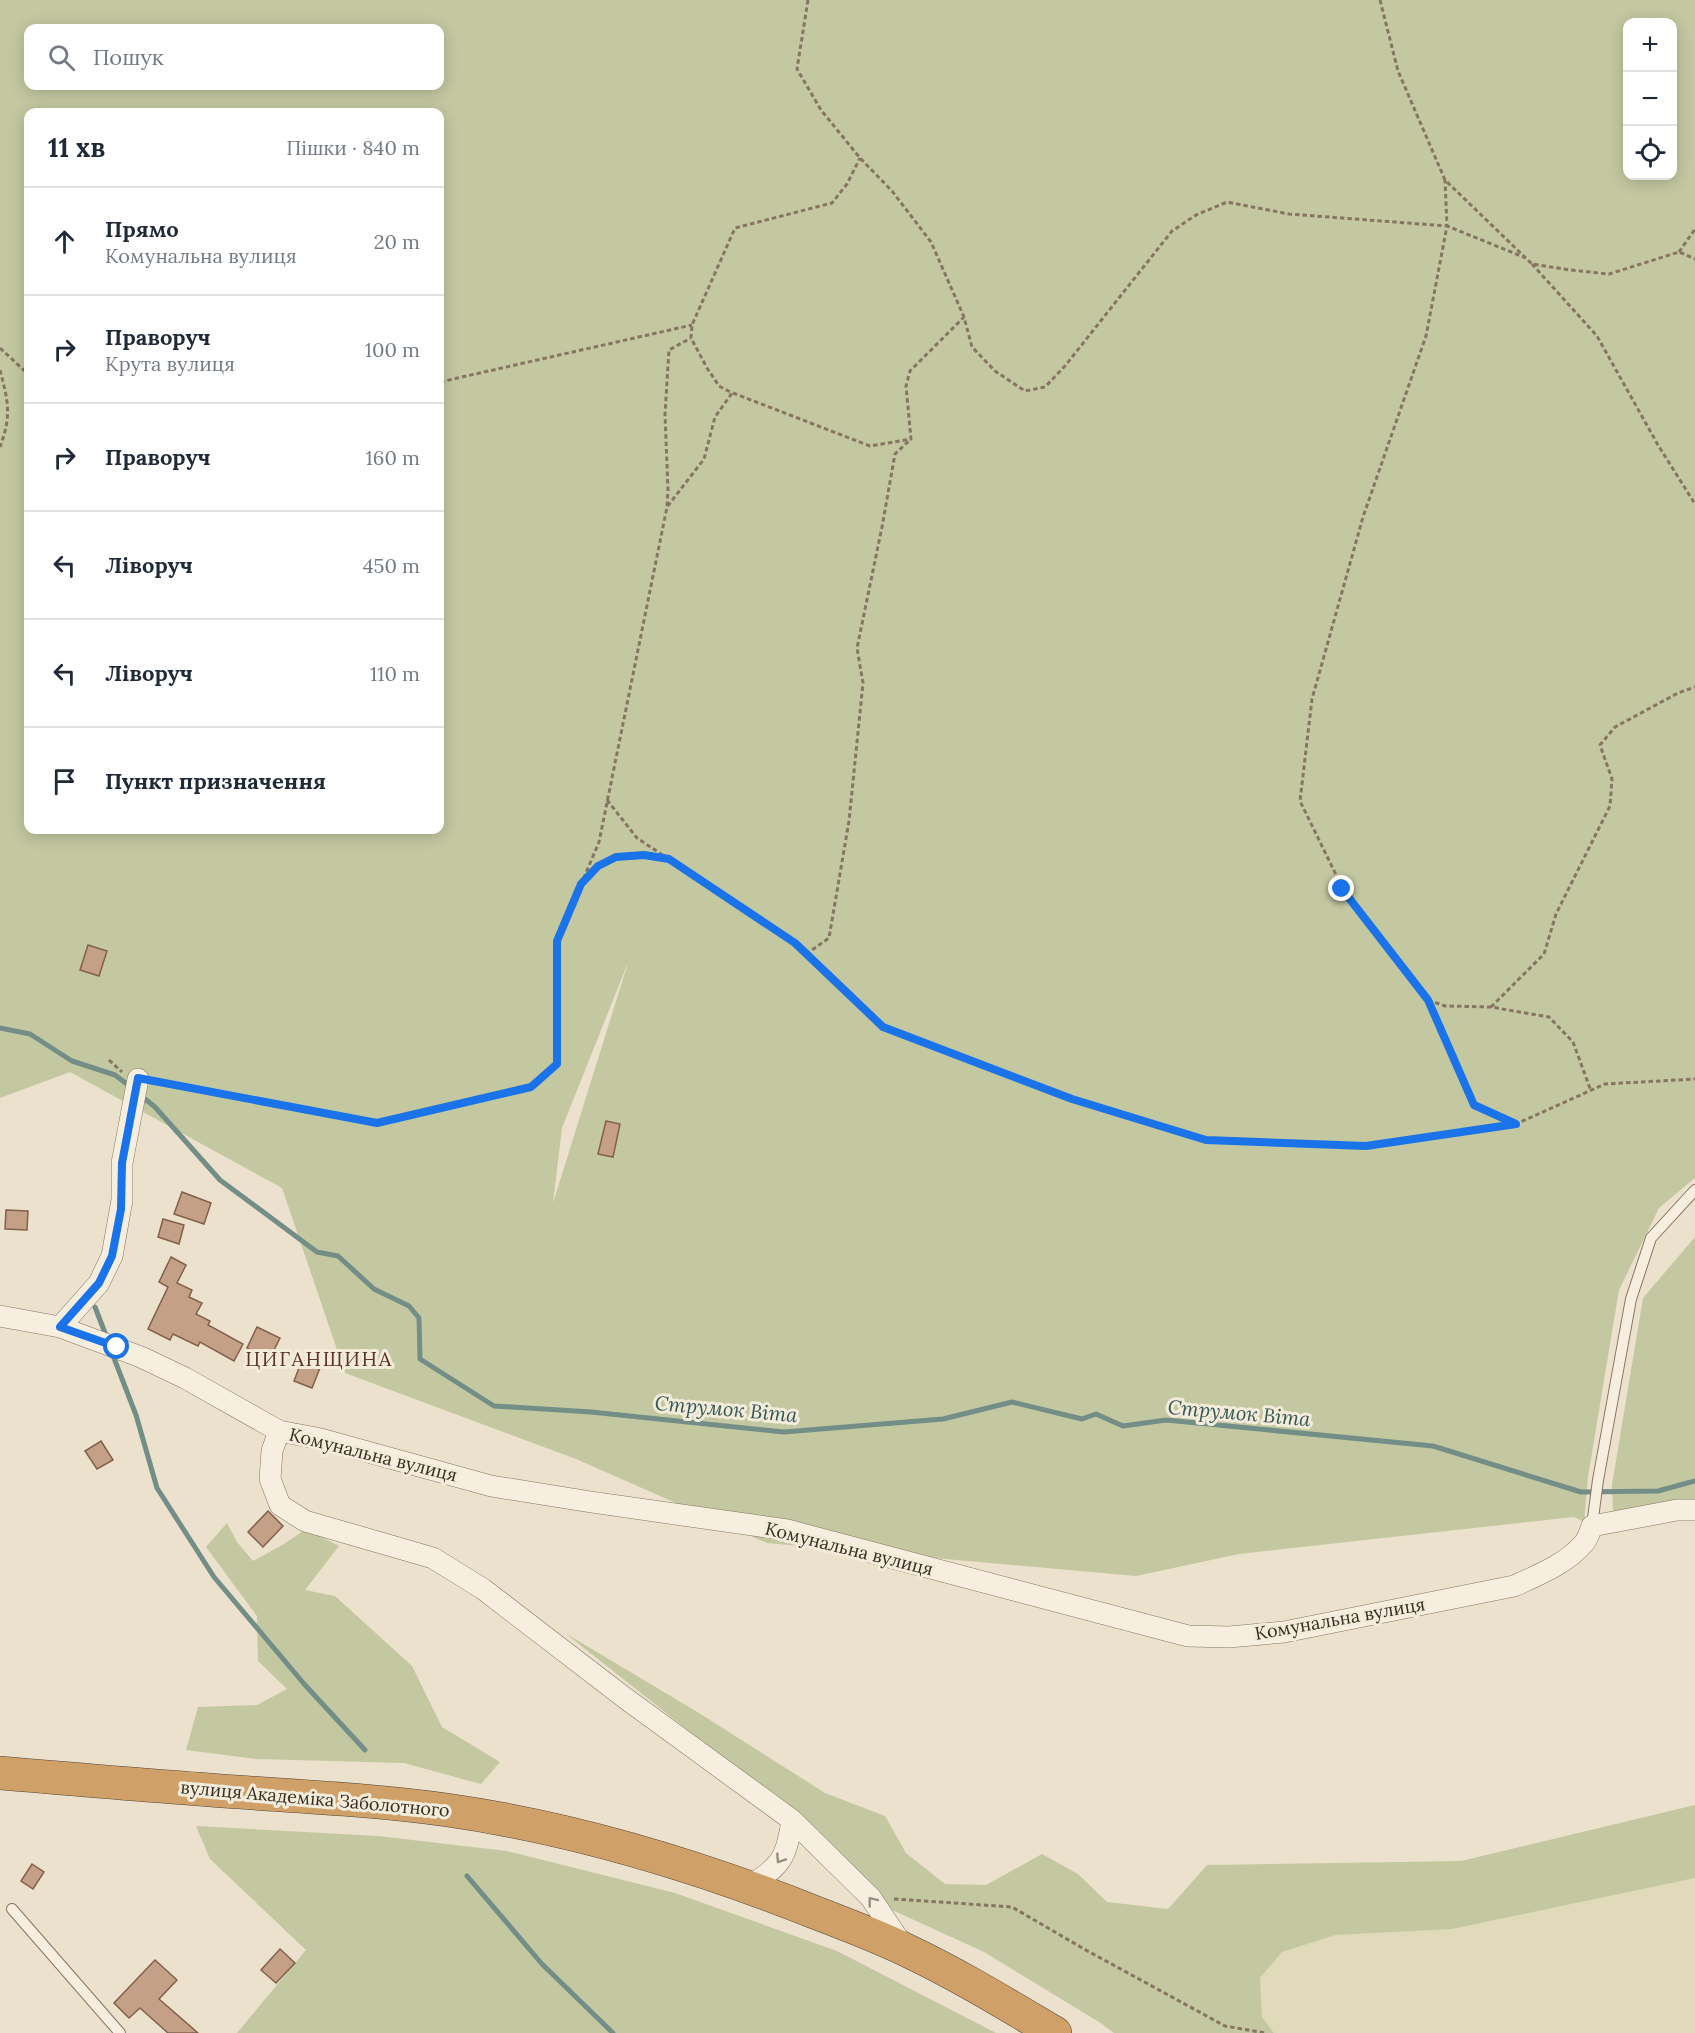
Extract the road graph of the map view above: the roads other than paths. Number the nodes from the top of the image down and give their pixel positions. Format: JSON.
{"nodes":[{"id":1,"x":138,"y":1078,"type":"road end"},
{"id":2,"x":1695,"y":1190,"type":"edge"},
{"id":3,"x":0,"y":1316,"type":"edge"},
{"id":4,"x":60,"y":1327,"type":"junction"},
{"id":5,"x":279,"y":1431,"type":"junction"},
{"id":6,"x":1695,"y":1510,"type":"edge"},
{"id":7,"x":1592,"y":1526,"type":"junction"},
{"id":8,"x":0,"y":1773,"type":"edge"},
{"id":9,"x":792,"y":1820,"type":"junction"},
{"id":10,"x":750,"y":1886,"type":"junction"},
{"id":11,"x":12,"y":1909,"type":"dead end"},
{"id":12,"x":905,"y":1949,"type":"junction"},
{"id":13,"x":120,"y":2033,"type":"edge"},
{"id":14,"x":1055,"y":2033,"type":"edge"}],
"edges":[{"from":1,"to":4,"type":"street"},
{"from":2,"to":7,"type":"lane"},
{"from":3,"to":4,"type":"street","name":"Комунальна вулиця"},
{"from":4,"to":5,"type":"street","name":"Комунальна вулиця"},
{"from":5,"to":7,"type":"street","name":"Комунальна вулиця"},
{"from":5,"to":9,"type":"street"},
{"from":6,"to":7,"type":"street"},
{"from":8,"to":10,"type":"highway","name":"вулиця Академіка Заболотного"},
{"from":9,"to":10,"type":"street","one_way":true},
{"from":12,"to":9,"type":"street","one_way":true},
{"from":10,"to":12,"type":"highway","name":"вулиця Академіка Заболотного"},
{"from":11,"to":13,"type":"lane"},
{"from":12,"to":14,"type":"highway","name":"вулиця Академіка Заболотного"}]}
